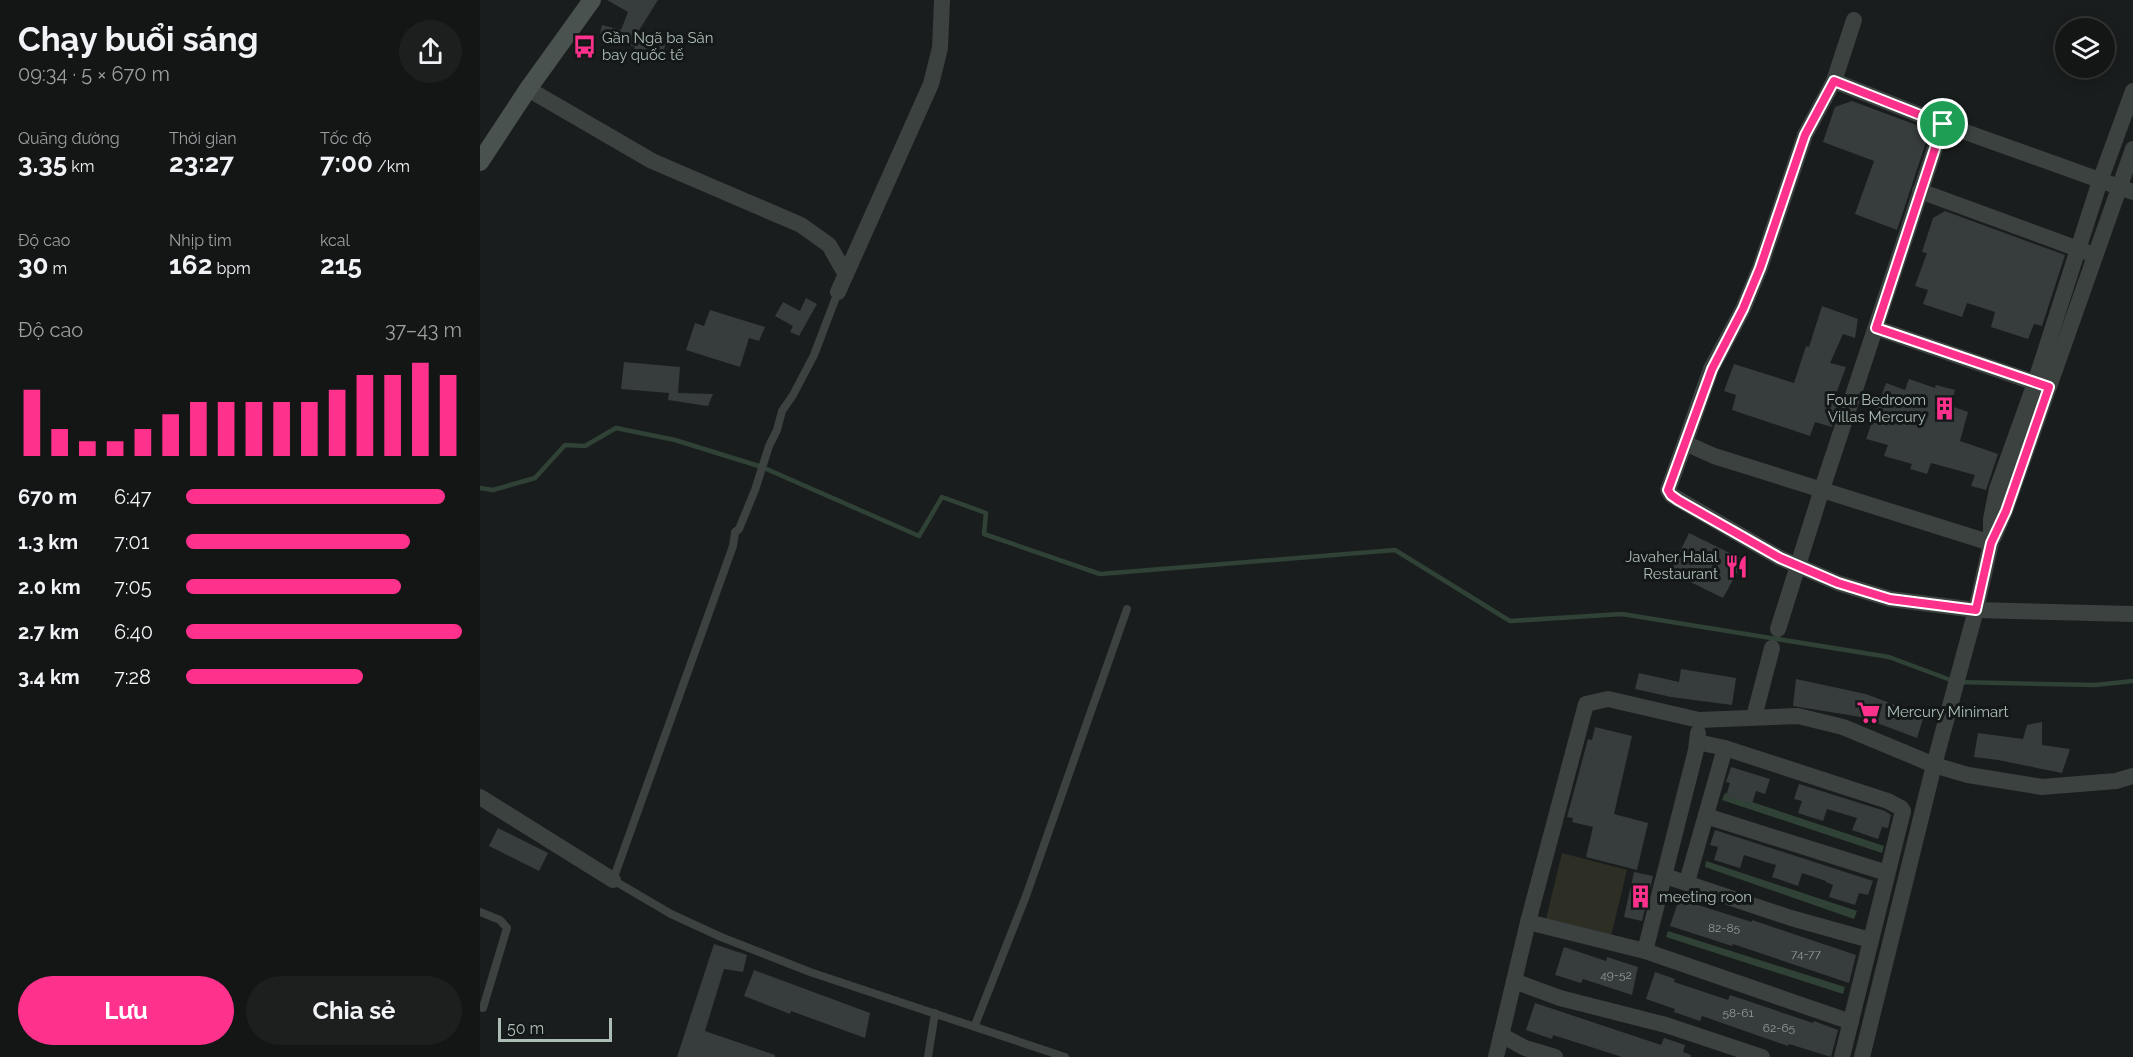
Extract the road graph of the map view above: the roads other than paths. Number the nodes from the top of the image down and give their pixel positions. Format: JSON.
{"nodes":[{"id":1,"x":592,"y":0,"type":"edge"},
{"id":2,"x":942,"y":0,"type":"edge"},
{"id":3,"x":1854,"y":21,"type":"dead end"},
{"id":4,"x":1834,"y":81,"type":"junction"},
{"id":5,"x":528,"y":89,"type":"junction"},
{"id":6,"x":2133,"y":91,"type":"edge"},
{"id":7,"x":1943,"y":124,"type":"junction"},
{"id":8,"x":2133,"y":149,"type":"edge"},
{"id":9,"x":480,"y":162,"type":"edge"},
{"id":10,"x":2100,"y":181,"type":"junction"},
{"id":11,"x":2126,"y":190,"type":"edge"},
{"id":12,"x":1920,"y":191,"type":"junction"},
{"id":13,"x":2086,"y":252,"type":"junction"},
{"id":14,"x":845,"y":273,"type":"junction"},
{"id":15,"x":838,"y":292,"type":"joint"},
{"id":16,"x":1876,"y":328,"type":"junction"},
{"id":17,"x":2042,"y":385,"type":"junction"},
{"id":18,"x":1685,"y":443,"type":"junction"},
{"id":19,"x":1822,"y":489,"type":"junction"},
{"id":20,"x":1991,"y":543,"type":"junction"},
{"id":21,"x":1799,"y":566,"type":"junction"},
{"id":22,"x":1127,"y":609,"type":"dead end"},
{"id":23,"x":1976,"y":610,"type":"junction"},
{"id":24,"x":2133,"y":614,"type":"edge"},
{"id":25,"x":1778,"y":629,"type":"dead end"},
{"id":26,"x":1772,"y":648,"type":"dead end"},
{"id":27,"x":1754,"y":717,"type":"junction"},
{"id":28,"x":1700,"y":720,"type":"junction"},
{"id":29,"x":1696,"y":742,"type":"junction"},
{"id":30,"x":1725,"y":748,"type":"junction"},
{"id":31,"x":1934,"y":765,"type":"junction"},
{"id":32,"x":2133,"y":776,"type":"edge"},
{"id":33,"x":480,"y":797,"type":"edge"},
{"id":34,"x":1706,"y":816,"type":"junction"},
{"id":35,"x":1887,"y":873,"type":"junction"},
{"id":36,"x":1665,"y":876,"type":"junction"},
{"id":37,"x":613,"y":880,"type":"junction"},
{"id":38,"x":1687,"y":882,"type":"junction"},
{"id":39,"x":480,"y":912,"type":"edge"},
{"id":40,"x":1528,"y":922,"type":"junction"},
{"id":41,"x":1870,"y":940,"type":"junction"},
{"id":42,"x":1645,"y":951,"type":"junction"},
{"id":43,"x":1514,"y":981,"type":"junction"},
{"id":44,"x":483,"y":1008,"type":"dead end"},
{"id":45,"x":935,"y":1013,"type":"junction"},
{"id":46,"x":1851,"y":1022,"type":"junction"},
{"id":47,"x":975,"y":1025,"type":"junction"},
{"id":48,"x":1501,"y":1035,"type":"junction"},
{"id":49,"x":928,"y":1057,"type":"edge"},
{"id":50,"x":1065,"y":1057,"type":"edge"},
{"id":51,"x":1496,"y":1057,"type":"edge"},
{"id":52,"x":1556,"y":1057,"type":"edge"},
{"id":53,"x":1762,"y":1057,"type":"edge"},
{"id":54,"x":1842,"y":1057,"type":"edge"},
{"id":55,"x":1862,"y":1057,"type":"edge"}],
"edges":[{"from":1,"to":5,"type":"main road"},
{"from":2,"to":14,"type":"street"},
{"from":3,"to":4,"type":"street"},
{"from":4,"to":7,"type":"street"},
{"from":4,"to":18,"type":"street"},
{"from":5,"to":9,"type":"main road"},
{"from":5,"to":14,"type":"street"},
{"from":6,"to":10,"type":"street"},
{"from":7,"to":10,"type":"street"},
{"from":7,"to":12,"type":"street"},
{"from":8,"to":11,"type":"street"},
{"from":10,"to":11,"type":"street"},
{"from":10,"to":13,"type":"street"},
{"from":11,"to":13,"type":"street"},
{"from":12,"to":13,"type":"street"},
{"from":12,"to":16,"type":"street"},
{"from":13,"to":17,"type":"street"},
{"from":14,"to":15,"type":"street"},
{"from":15,"to":37,"type":"lane"},
{"from":16,"to":17,"type":"street"},
{"from":16,"to":19,"type":"street"},
{"from":17,"to":20,"type":"street"},
{"from":18,"to":19,"type":"street"},
{"from":18,"to":21,"type":"street"},
{"from":19,"to":20,"type":"street"},
{"from":19,"to":21,"type":"street"},
{"from":20,"to":23,"type":"street"},
{"from":21,"to":23,"type":"street"},
{"from":21,"to":25,"type":"street"},
{"from":22,"to":47,"type":"lane"},
{"from":23,"to":24,"type":"street"},
{"from":23,"to":31,"type":"street"},
{"from":26,"to":27,"type":"street"},
{"from":27,"to":28,"type":"street"},
{"from":27,"to":31,"type":"street"},
{"from":28,"to":29,"type":"street"},
{"from":28,"to":40,"type":"street"},
{"from":29,"to":30,"type":"street"},
{"from":29,"to":36,"type":"street"},
{"from":30,"to":34,"type":"street"},
{"from":30,"to":35,"type":"street"},
{"from":31,"to":32,"type":"street"},
{"from":31,"to":55,"type":"street"},
{"from":33,"to":37,"type":"street"},
{"from":34,"to":35,"type":"street"},
{"from":34,"to":38,"type":"street"},
{"from":35,"to":41,"type":"street"},
{"from":36,"to":38,"type":"street"},
{"from":36,"to":42,"type":"street"},
{"from":37,"to":45,"type":"lane"},
{"from":38,"to":41,"type":"street"},
{"from":39,"to":44,"type":"lane"},
{"from":40,"to":42,"type":"street"},
{"from":40,"to":43,"type":"street"},
{"from":41,"to":46,"type":"street"},
{"from":42,"to":46,"type":"street"},
{"from":43,"to":48,"type":"street"},
{"from":43,"to":53,"type":"street"},
{"from":45,"to":47,"type":"lane"},
{"from":45,"to":49,"type":"lane"},
{"from":46,"to":54,"type":"street"},
{"from":47,"to":50,"type":"lane"},
{"from":48,"to":51,"type":"street"},
{"from":48,"to":52,"type":"street"}]}
